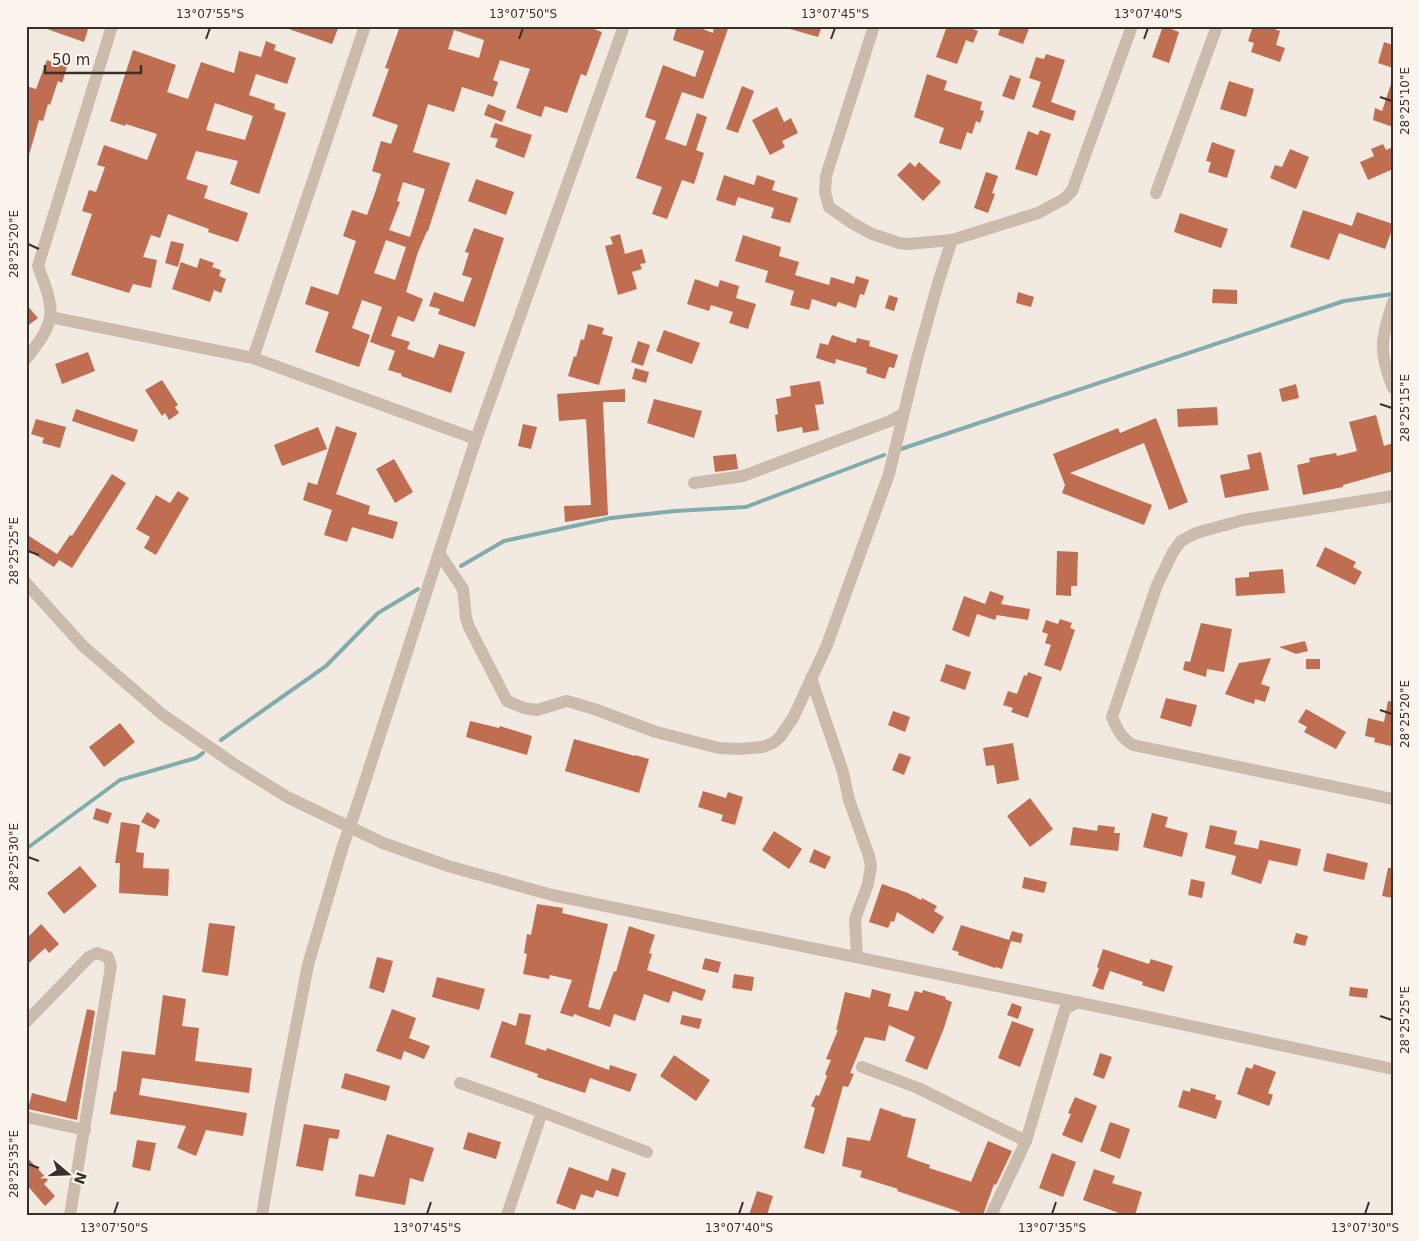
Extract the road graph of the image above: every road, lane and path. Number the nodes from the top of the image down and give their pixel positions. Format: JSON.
{"nodes":[{"id":1,"x":112,"y":26,"type":"edge"},
{"id":2,"x":365,"y":26,"type":"edge"},
{"id":3,"x":624,"y":26,"type":"edge"},
{"id":4,"x":874,"y":26,"type":"edge"},
{"id":5,"x":1132,"y":26,"type":"edge"},
{"id":6,"x":1217,"y":26,"type":"edge"},
{"id":7,"x":1156,"y":193,"type":"dead end"},
{"id":8,"x":952,"y":240,"type":"junction"},
{"id":9,"x":1393,"y":302,"type":"edge"},
{"id":10,"x":50,"y":317,"type":"junction"},
{"id":11,"x":26,"y":358,"type":"edge"},
{"id":12,"x":253,"y":358,"type":"junction"},
{"id":13,"x":1393,"y":388,"type":"edge"},
{"id":14,"x":903,"y":414,"type":"junction"},
{"id":15,"x":476,"y":439,"type":"junction"},
{"id":16,"x":694,"y":483,"type":"dead end"},
{"id":17,"x":1393,"y":496,"type":"edge"},
{"id":18,"x":439,"y":553,"type":"junction"},
{"id":19,"x":26,"y":583,"type":"edge"},
{"id":20,"x":811,"y":678,"type":"junction"},
{"id":21,"x":1393,"y":800,"type":"edge"},
{"id":22,"x":857,"y":957,"type":"junction"},
{"id":23,"x":1078,"y":1002,"type":"junction"},
{"id":24,"x":26,"y":1022,"type":"edge"},
{"id":25,"x":862,"y":1067,"type":"dead end"},
{"id":26,"x":1393,"y":1069,"type":"edge"},
{"id":27,"x":460,"y":1083,"type":"dead end"},
{"id":28,"x":542,"y":1112,"type":"junction"},
{"id":29,"x":26,"y":1117,"type":"edge"},
{"id":30,"x":85,"y":1130,"type":"junction"},
{"id":31,"x":1026,"y":1141,"type":"junction"},
{"id":32,"x":648,"y":1152,"type":"dead end"},
{"id":33,"x":70,"y":1215,"type":"edge"},
{"id":34,"x":262,"y":1215,"type":"edge"},
{"id":35,"x":507,"y":1215,"type":"edge"},
{"id":36,"x":991,"y":1215,"type":"edge"}],
"edges":[{"from":1,"to":10,"type":"street"},
{"from":2,"to":12,"type":"street"},
{"from":3,"to":15,"type":"street"},
{"from":4,"to":8,"type":"street"},
{"from":5,"to":8,"type":"street"},
{"from":6,"to":7,"type":"street"},
{"from":8,"to":14,"type":"street"},
{"from":9,"to":13,"type":"street"},
{"from":10,"to":11,"type":"street"},
{"from":10,"to":12,"type":"street"},
{"from":12,"to":15,"type":"street"},
{"from":14,"to":16,"type":"street"},
{"from":14,"to":20,"type":"street"},
{"from":15,"to":18,"type":"street"},
{"from":17,"to":21,"type":"street"},
{"from":18,"to":20,"type":"street"},
{"from":18,"to":34,"type":"street","bridge":true},
{"from":19,"to":22,"type":"street"},
{"from":20,"to":22,"type":"street"},
{"from":22,"to":23,"type":"street"},
{"from":23,"to":26,"type":"street"},
{"from":23,"to":31,"type":"street"},
{"from":24,"to":30,"type":"street"},
{"from":25,"to":31,"type":"street"},
{"from":27,"to":28,"type":"street"},
{"from":28,"to":32,"type":"street"},
{"from":28,"to":35,"type":"street"},
{"from":29,"to":30,"type":"street"},
{"from":30,"to":33,"type":"street"},
{"from":31,"to":36,"type":"street"}]}
